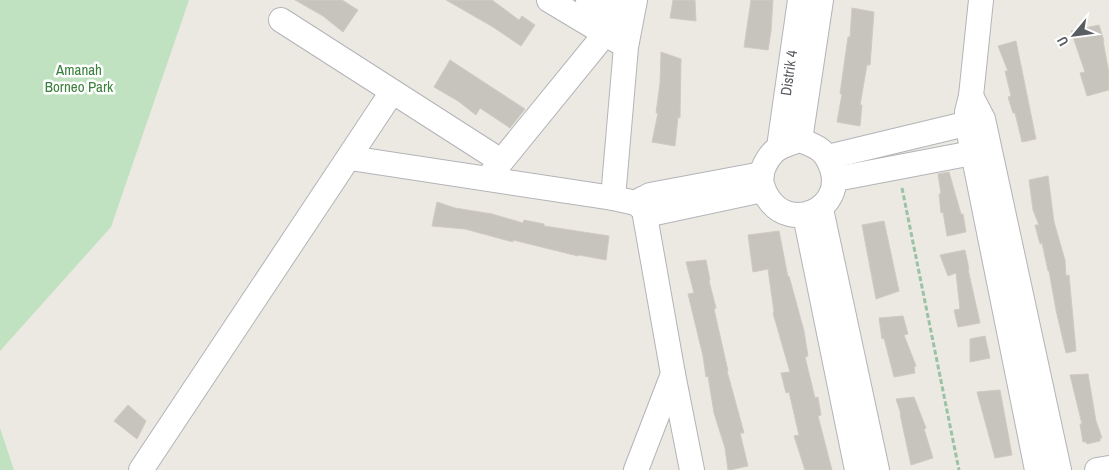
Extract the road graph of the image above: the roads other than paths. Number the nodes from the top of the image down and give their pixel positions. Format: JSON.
{"nodes":[{"id":1,"x":548,"y":0,"type":"edge"},
{"id":2,"x":588,"y":0,"type":"edge"},
{"id":3,"x":635,"y":0,"type":"edge"},
{"id":4,"x":800,"y":0,"type":"edge"},
{"id":5,"x":821,"y":0,"type":"edge"},
{"id":6,"x":981,"y":0,"type":"edge"},
{"id":7,"x":281,"y":20,"type":"dead end"},
{"id":8,"x":618,"y":24,"type":"edge"},
{"id":9,"x":392,"y":92,"type":"junction"},
{"id":10,"x":975,"y":121,"type":"junction"},
{"id":11,"x":789,"y":143,"type":"junction"},
{"id":12,"x":981,"y":151,"type":"junction"},
{"id":13,"x":828,"y":157,"type":"junction"},
{"id":14,"x":350,"y":158,"type":"junction"},
{"id":15,"x":501,"y":161,"type":"junction"},
{"id":16,"x":836,"y":179,"type":"junction"},
{"id":17,"x":486,"y":180,"type":"junction"},
{"id":18,"x":762,"y":182,"type":"junction"},
{"id":19,"x":634,"y":203,"type":"junction"},
{"id":20,"x":813,"y":212,"type":"junction"},
{"id":21,"x":673,"y":374,"type":"junction"},
{"id":22,"x":1109,"y":468,"type":"edge"},
{"id":23,"x":141,"y":470,"type":"edge"},
{"id":24,"x":636,"y":470,"type":"edge"},
{"id":25,"x":692,"y":470,"type":"edge"},
{"id":26,"x":856,"y":470,"type":"edge"},
{"id":27,"x":878,"y":470,"type":"edge"},
{"id":28,"x":1036,"y":470,"type":"edge"},
{"id":29,"x":1059,"y":470,"type":"edge"},
{"id":30,"x":1097,"y":470,"type":"edge"}],
"edges":[{"from":1,"to":8,"type":"street"},
{"from":2,"to":8,"type":"street"},
{"from":3,"to":8,"type":"street"},
{"from":4,"to":11,"type":"street","name":"Distrik 4"},
{"from":5,"to":11,"type":"street","name":"Distrik 4"},
{"from":6,"to":10,"type":"street"},
{"from":7,"to":9,"type":"street"},
{"from":8,"to":15,"type":"street"},
{"from":8,"to":19,"type":"street"},
{"from":9,"to":14,"type":"street"},
{"from":9,"to":15,"type":"street"},
{"from":10,"to":12,"type":"street"},
{"from":10,"to":13,"type":"street"},
{"from":11,"to":13,"type":"street"},
{"from":11,"to":18,"type":"street"},
{"from":12,"to":16,"type":"street"},
{"from":12,"to":28,"type":"street"},
{"from":12,"to":29,"type":"street"},
{"from":13,"to":16,"type":"street"},
{"from":14,"to":17,"type":"street"},
{"from":14,"to":23,"type":"street"},
{"from":15,"to":17,"type":"street"},
{"from":16,"to":20,"type":"street"},
{"from":17,"to":19,"type":"street"},
{"from":18,"to":19,"type":"street"},
{"from":18,"to":20,"type":"street"},
{"from":19,"to":21,"type":"street"},
{"from":20,"to":26,"type":"street"},
{"from":20,"to":27,"type":"street"},
{"from":21,"to":24,"type":"street"},
{"from":21,"to":25,"type":"street"},
{"from":22,"to":30,"type":"street"}]}
